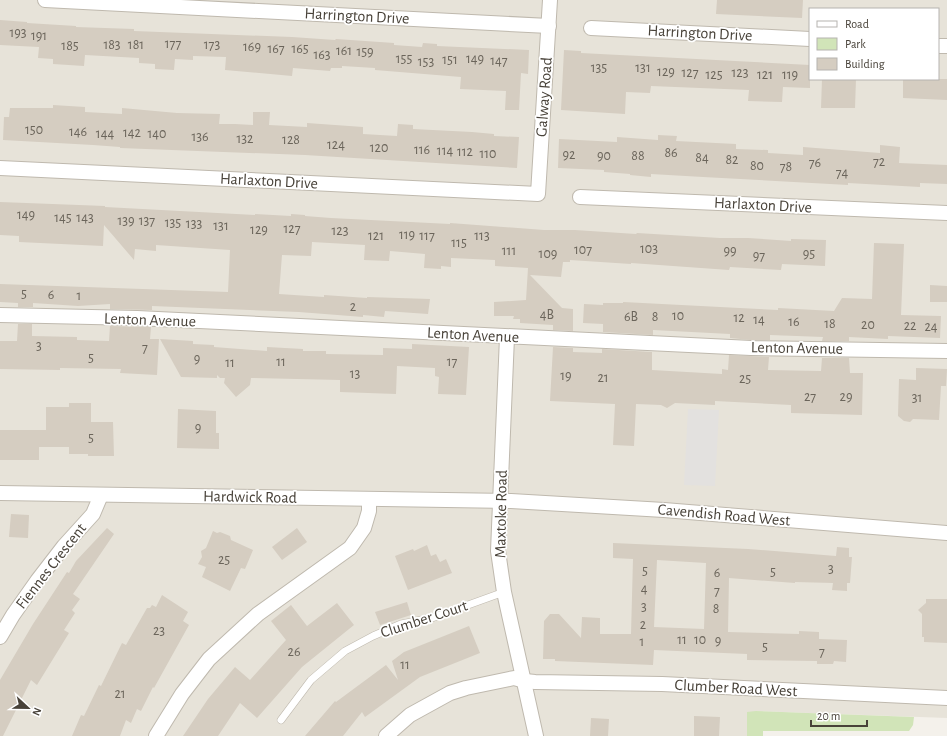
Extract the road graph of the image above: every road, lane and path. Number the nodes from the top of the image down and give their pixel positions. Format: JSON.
{"nodes":[{"id":1,"x":45,"y":0,"type":"edge"},
{"id":2,"x":550,"y":0,"type":"edge"},
{"id":3,"x":549,"y":26,"type":"junction"},
{"id":4,"x":591,"y":28,"type":"dead end"},
{"id":5,"x":809,"y":39,"type":"edge"},
{"id":6,"x":0,"y":168,"type":"edge"},
{"id":7,"x":538,"y":194,"type":"joint"},
{"id":8,"x":580,"y":197,"type":"dead end"},
{"id":9,"x":947,"y":213,"type":"edge"},
{"id":10,"x":0,"y":315,"type":"edge"},
{"id":11,"x":507,"y":337,"type":"junction"},
{"id":12,"x":947,"y":351,"type":"edge"},
{"id":13,"x":0,"y":492,"type":"edge"},
{"id":14,"x":101,"y":495,"type":"junction"},
{"id":15,"x":369,"y":499,"type":"junction"},
{"id":16,"x":500,"y":501,"type":"junction"},
{"id":17,"x":947,"y":533,"type":"edge"},
{"id":18,"x":504,"y":592,"type":"junction"},
{"id":19,"x":0,"y":637,"type":"edge"},
{"id":20,"x":525,"y":681,"type":"junction"},
{"id":21,"x":947,"y":698,"type":"edge"},
{"id":22,"x":281,"y":720,"type":"dead end"},
{"id":23,"x":156,"y":736,"type":"edge"},
{"id":24,"x":386,"y":736,"type":"edge"},
{"id":25,"x":536,"y":736,"type":"edge"}],
"edges":[{"from":1,"to":3,"type":"street","name":"Harrington Drive"},
{"from":2,"to":3,"type":"street","name":"Galway Road"},
{"from":3,"to":7,"type":"street","name":"Galway Road"},
{"from":4,"to":5,"type":"street","name":"Harrington Drive"},
{"from":6,"to":7,"type":"street","name":"Harlaxton Drive"},
{"from":8,"to":9,"type":"street","name":"Harlaxton Drive"},
{"from":10,"to":11,"type":"street","name":"Lenton Avenue"},
{"from":11,"to":12,"type":"street","name":"Lenton Avenue"},
{"from":11,"to":16,"type":"street","name":"Maxtoke Road"},
{"from":13,"to":14,"type":"street","name":"Hardwick Road"},
{"from":14,"to":15,"type":"street","name":"Hardwick Road"},
{"from":14,"to":19,"type":"street","name":"Fiennes Crescent"},
{"from":15,"to":16,"type":"street","name":"Hardwick Road"},
{"from":15,"to":23,"type":"street"},
{"from":16,"to":17,"type":"street","name":"Cavendish Road West"},
{"from":16,"to":18,"type":"street","name":"Maxtoke Road"},
{"from":18,"to":20,"type":"street","name":"Maxtoke Road"},
{"from":18,"to":22,"type":"lane","name":"Clumber Court"},
{"from":20,"to":21,"type":"street","name":"Clumber Road West"},
{"from":20,"to":24,"type":"street","name":"Clumber Road West"},
{"from":20,"to":25,"type":"street","name":"Maxtoke Road"}]}
